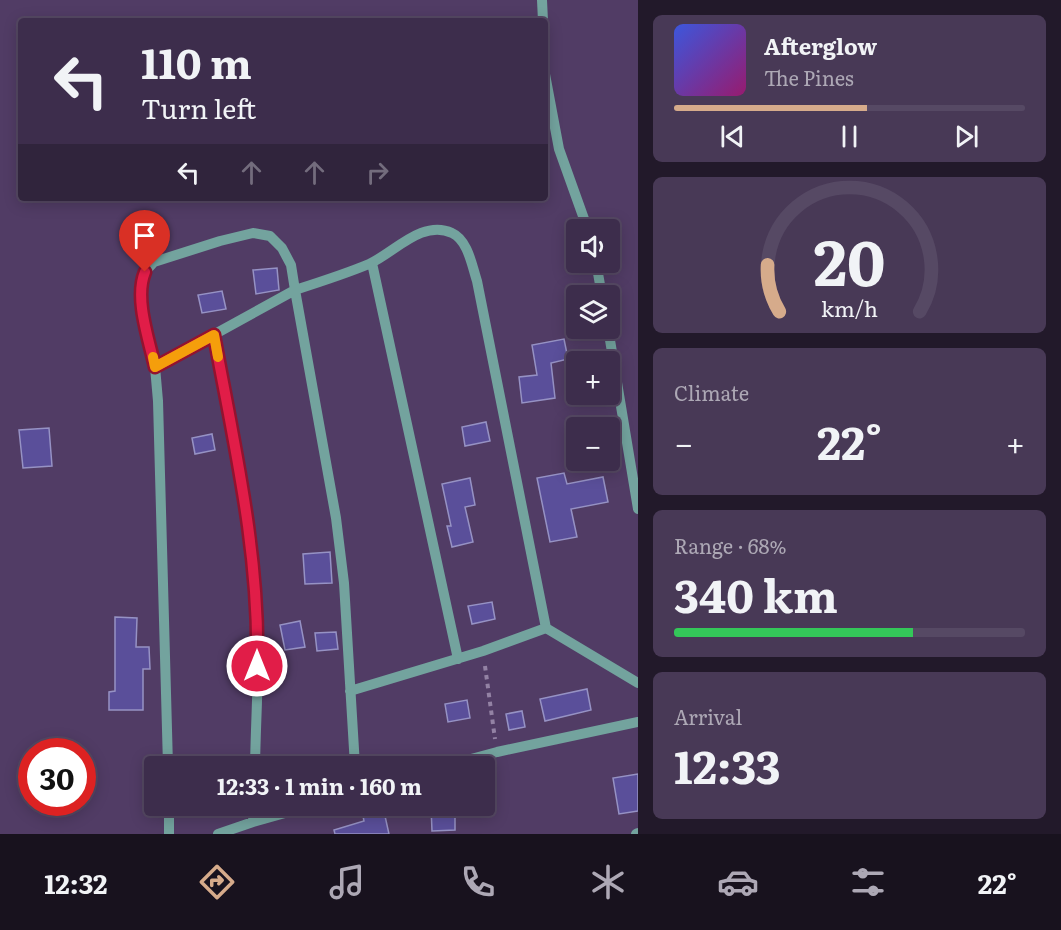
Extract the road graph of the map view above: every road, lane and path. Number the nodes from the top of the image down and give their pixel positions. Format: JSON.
{"nodes":[{"id":1,"x":542,"y":0,"type":"edge"},
{"id":2,"x":543,"y":18,"type":"edge"},
{"id":3,"x":548,"y":90,"type":"edge"},
{"id":4,"x":584,"y":219,"type":"edge"},
{"id":5,"x":372,"y":263,"type":"junction"},
{"id":6,"x":295,"y":290,"type":"junction"},
{"id":7,"x":214,"y":335,"type":"junction"},
{"id":8,"x":610,"y":339,"type":"edge"},
{"id":9,"x":155,"y":367,"type":"junction"},
{"id":10,"x":638,"y":509,"type":"edge"},
{"id":11,"x":546,"y":628,"type":"junction"},
{"id":12,"x":483,"y":651,"type":"junction"},
{"id":13,"x":458,"y":659,"type":"junction"},
{"id":14,"x":638,"y":683,"type":"edge"},
{"id":15,"x":350,"y":691,"type":"junction"},
{"id":16,"x":638,"y":722,"type":"edge"},
{"id":17,"x":496,"y":752,"type":"junction"},
{"id":18,"x":168,"y":756,"type":"edge"},
{"id":19,"x":255,"y":756,"type":"edge"},
{"id":20,"x":355,"y":756,"type":"edge"},
{"id":21,"x":481,"y":756,"type":"edge"},
{"id":22,"x":169,"y":816,"type":"edge"},
{"id":23,"x":254,"y":816,"type":"edge"},
{"id":24,"x":275,"y":816,"type":"edge"},
{"id":25,"x":254,"y":822,"type":"junction"},
{"id":26,"x":169,"y":834,"type":"edge"},
{"id":27,"x":218,"y":834,"type":"edge"}],
"edges":[{"from":1,"to":2,"type":"street"},
{"from":3,"to":4,"type":"street"},
{"from":5,"to":6,"type":"street"},
{"from":5,"to":11,"type":"street"},
{"from":5,"to":13,"type":"street"},
{"from":6,"to":7,"type":"street"},
{"from":6,"to":9,"type":"street"},
{"from":6,"to":15,"type":"street"},
{"from":7,"to":9,"type":"street"},
{"from":7,"to":19,"type":"street"},
{"from":8,"to":10,"type":"street"},
{"from":9,"to":18,"type":"street"},
{"from":11,"to":12,"type":"street"},
{"from":11,"to":14,"type":"street"},
{"from":12,"to":13,"type":"street"},
{"from":12,"to":17,"type":"path"},
{"from":13,"to":15,"type":"street"},
{"from":15,"to":20,"type":"street"},
{"from":16,"to":17,"type":"street"},
{"from":17,"to":21,"type":"street"},
{"from":22,"to":26,"type":"street"},
{"from":23,"to":25,"type":"street"},
{"from":24,"to":25,"type":"street"},
{"from":25,"to":27,"type":"street"}]}
